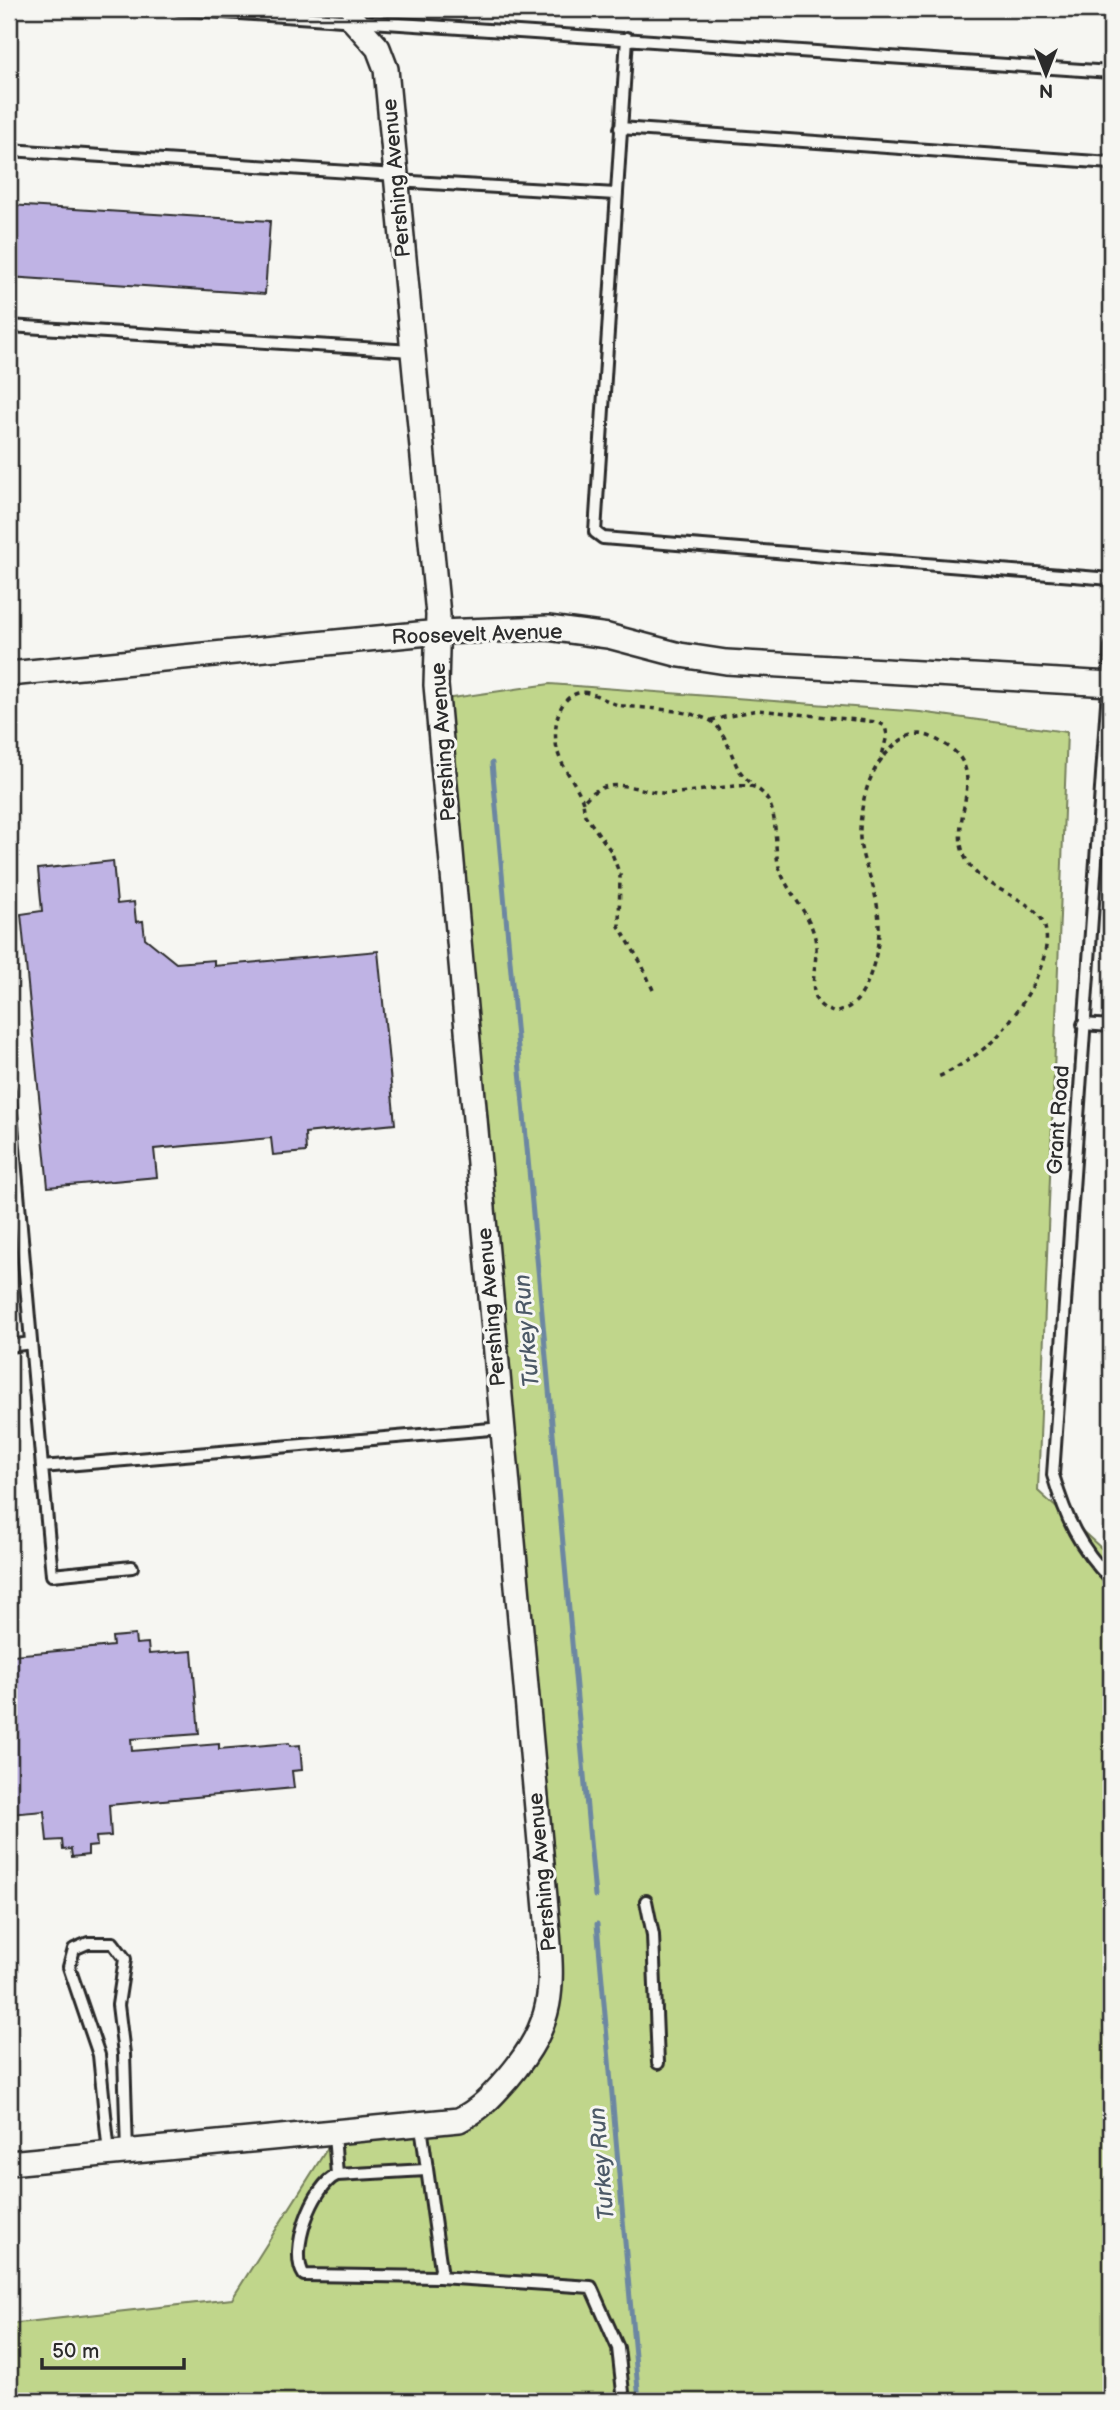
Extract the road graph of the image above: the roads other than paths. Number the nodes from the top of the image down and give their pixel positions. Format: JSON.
{"nodes":[{"id":1,"x":179,"y":9,"type":"edge"},
{"id":2,"x":353,"y":20,"type":"junction"},
{"id":3,"x":627,"y":38,"type":"junction"},
{"id":4,"x":1111,"y":72,"type":"edge"},
{"id":5,"x":620,"y":128,"type":"junction"},
{"id":6,"x":9,"y":150,"type":"edge"},
{"id":7,"x":1111,"y":163,"type":"edge"},
{"id":8,"x":396,"y":178,"type":"junction"},
{"id":9,"x":616,"y":194,"type":"junction"},
{"id":10,"x":9,"y":326,"type":"edge"},
{"id":11,"x":412,"y":351,"type":"junction"},
{"id":12,"x":1111,"y":579,"type":"edge"},
{"id":13,"x":439,"y":632,"type":"junction"},
{"id":14,"x":1111,"y":646,"type":"edge"},
{"id":15,"x":9,"y":674,"type":"edge"},
{"id":16,"x":1110,"y":684,"type":"edge"},
{"id":17,"x":1083,"y":1024,"type":"junction"},
{"id":18,"x":1111,"y":1026,"type":"edge"},
{"id":19,"x":9,"y":1090,"type":"edge"},
{"id":20,"x":14,"y":1205,"type":"edge"},
{"id":21,"x":31,"y":1343,"type":"junction"},
{"id":22,"x":9,"y":1346,"type":"edge"},
{"id":23,"x":503,"y":1428,"type":"junction"},
{"id":24,"x":42,"y":1467,"type":"junction"},
{"id":25,"x":132,"y":1567,"type":"dead end"},
{"id":26,"x":1111,"y":1580,"type":"edge"},
{"id":27,"x":646,"y":1901,"type":"dead end"},
{"id":28,"x":658,"y":2063,"type":"dead end"},
{"id":29,"x":421,"y":2126,"type":"junction"},
{"id":30,"x":334,"y":2134,"type":"junction"},
{"id":31,"x":118,"y":2153,"type":"junction"},
{"id":32,"x":9,"y":2163,"type":"edge"},
{"id":33,"x":426,"y":2170,"type":"junction"},
{"id":34,"x":337,"y":2175,"type":"junction"},
{"id":35,"x":439,"y":2277,"type":"junction"},
{"id":36,"x":624,"y":2401,"type":"edge"}],
"edges":[{"from":1,"to":2,"type":"lane"},
{"from":2,"to":3,"type":"lane"},
{"from":2,"to":8,"type":"street","name":"Pershing Avenue"},
{"from":3,"to":4,"type":"lane"},
{"from":3,"to":5,"type":"lane"},
{"from":5,"to":7,"type":"lane"},
{"from":5,"to":9,"type":"lane"},
{"from":6,"to":8,"type":"lane"},
{"from":8,"to":9,"type":"lane"},
{"from":8,"to":11,"type":"street","name":"Pershing Avenue"},
{"from":9,"to":12,"type":"lane"},
{"from":10,"to":11,"type":"lane"},
{"from":11,"to":13,"type":"street","name":"Pershing Avenue"},
{"from":13,"to":15,"type":"street","name":"Roosevelt Avenue"},
{"from":13,"to":16,"type":"street","name":"Roosevelt Avenue"},
{"from":13,"to":23,"type":"street","name":"Pershing Avenue"},
{"from":14,"to":16,"type":"lane","name":"Grant Road"},
{"from":16,"to":17,"type":"lane","name":"Grant Road"},
{"from":17,"to":18,"type":"lane"},
{"from":17,"to":26,"type":"lane","name":"Grant Road"},
{"from":19,"to":20,"type":"lane"},
{"from":20,"to":21,"type":"lane"},
{"from":21,"to":22,"type":"lane"},
{"from":21,"to":24,"type":"lane"},
{"from":23,"to":24,"type":"lane"},
{"from":23,"to":29,"type":"street","name":"Pershing Avenue"},
{"from":24,"to":25,"type":"lane"},
{"from":27,"to":28,"type":"lane"},
{"from":29,"to":30,"type":"street","name":"Pershing Avenue"},
{"from":29,"to":33,"type":"lane"},
{"from":30,"to":31,"type":"street","name":"Pershing Avenue"},
{"from":30,"to":34,"type":"lane"},
{"from":31,"to":31,"type":"lane"},
{"from":31,"to":32,"type":"street","name":"Pershing Avenue"},
{"from":33,"to":34,"type":"lane"},
{"from":33,"to":35,"type":"lane"},
{"from":34,"to":35,"type":"lane"},
{"from":35,"to":36,"type":"lane"}]}
